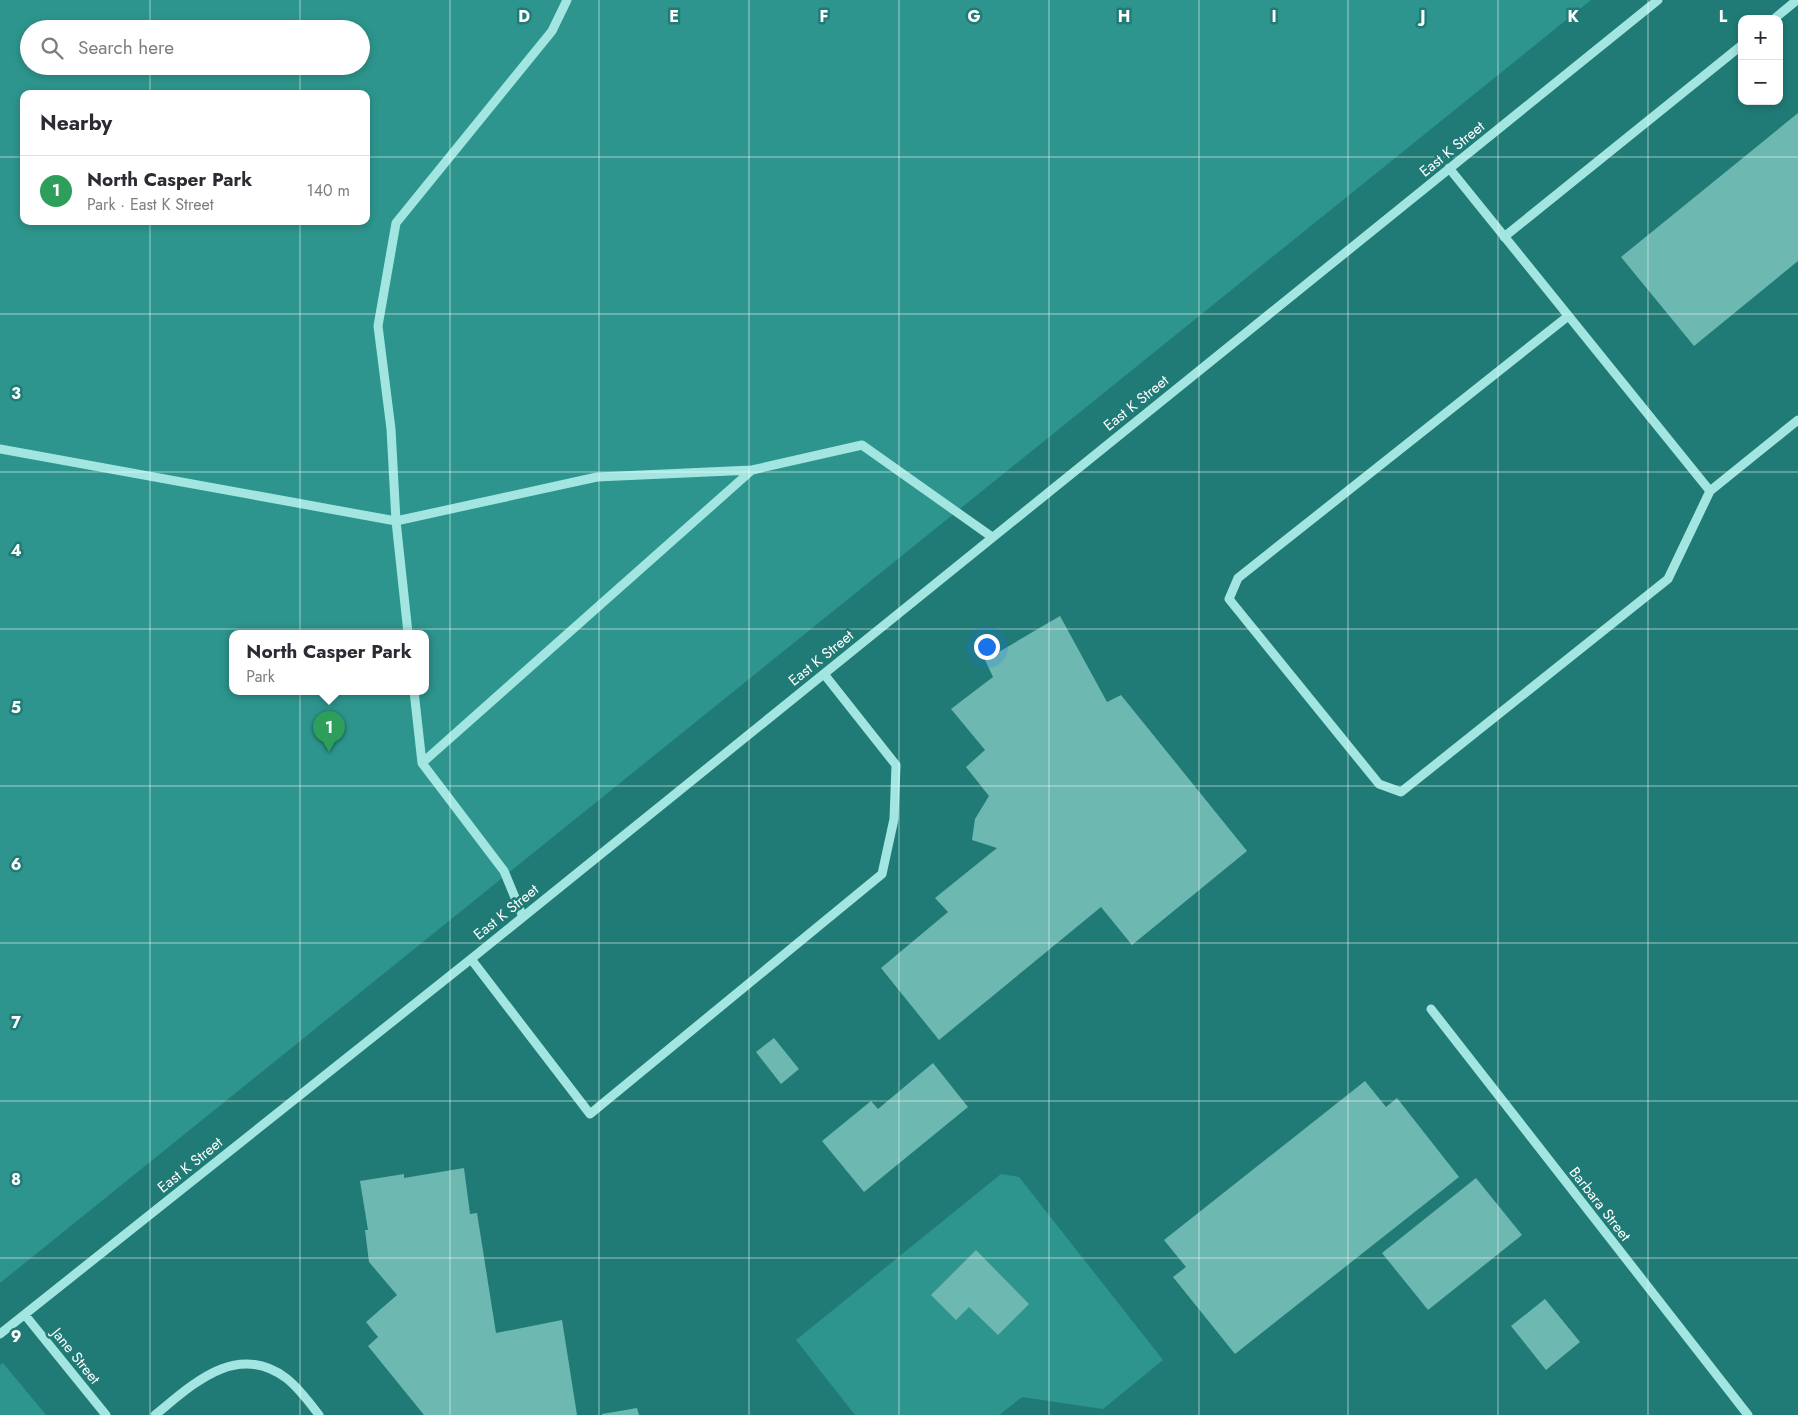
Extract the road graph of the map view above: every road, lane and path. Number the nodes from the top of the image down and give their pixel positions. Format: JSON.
{"nodes":[{"id":1,"x":567,"y":0,"type":"edge"},
{"id":2,"x":1658,"y":0,"type":"edge"},
{"id":3,"x":1797,"y":0,"type":"edge"},
{"id":4,"x":1779,"y":15,"type":"edge"},
{"id":5,"x":1738,"y":48,"type":"edge"},
{"id":6,"x":1450,"y":168,"type":"junction"},
{"id":7,"x":1504,"y":237,"type":"junction"},
{"id":8,"x":1567,"y":317,"type":"junction"},
{"id":9,"x":1798,"y":420,"type":"edge"},
{"id":10,"x":0,"y":449,"type":"edge"},
{"id":11,"x":752,"y":470,"type":"junction"},
{"id":12,"x":1710,"y":491,"type":"junction"},
{"id":13,"x":396,"y":521,"type":"junction"},
{"id":14,"x":992,"y":537,"type":"junction"},
{"id":15,"x":408,"y":630,"type":"edge"},
{"id":16,"x":824,"y":674,"type":"junction"},
{"id":17,"x":414,"y":695,"type":"edge"},
{"id":18,"x":422,"y":763,"type":"junction"},
{"id":19,"x":523,"y":916,"type":"junction"},
{"id":20,"x":471,"y":959,"type":"junction"},
{"id":21,"x":1430,"y":1009,"type":"dead end"},
{"id":22,"x":25,"y":1315,"type":"junction"},
{"id":23,"x":0,"y":1334,"type":"edge"},
{"id":24,"x":106,"y":1415,"type":"edge"},
{"id":25,"x":155,"y":1415,"type":"edge"},
{"id":26,"x":319,"y":1415,"type":"edge"},
{"id":27,"x":1748,"y":1415,"type":"edge"}],
"edges":[{"from":1,"to":13,"type":"street"},
{"from":2,"to":6,"type":"street","name":"East K Street"},
{"from":3,"to":4,"type":"street"},
{"from":5,"to":7,"type":"street"},
{"from":6,"to":7,"type":"street"},
{"from":6,"to":14,"type":"street","name":"East K Street"},
{"from":7,"to":8,"type":"street"},
{"from":8,"to":12,"type":"street"},
{"from":8,"to":12,"type":"street"},
{"from":9,"to":12,"type":"street"},
{"from":10,"to":13,"type":"street"},
{"from":11,"to":13,"type":"street"},
{"from":11,"to":14,"type":"street"},
{"from":11,"to":18,"type":"street"},
{"from":13,"to":15,"type":"street"},
{"from":14,"to":16,"type":"street","name":"East K Street"},
{"from":16,"to":19,"type":"street","name":"East K Street"},
{"from":16,"to":20,"type":"street"},
{"from":17,"to":18,"type":"street"},
{"from":18,"to":19,"type":"street"},
{"from":19,"to":20,"type":"street","name":"East K Street"},
{"from":20,"to":22,"type":"street","name":"East K Street"},
{"from":21,"to":27,"type":"street","name":"Barbara Street"},
{"from":22,"to":23,"type":"street","name":"East K Street"},
{"from":22,"to":24,"type":"street","name":"Jane Street"},
{"from":25,"to":26,"type":"street"}]}
